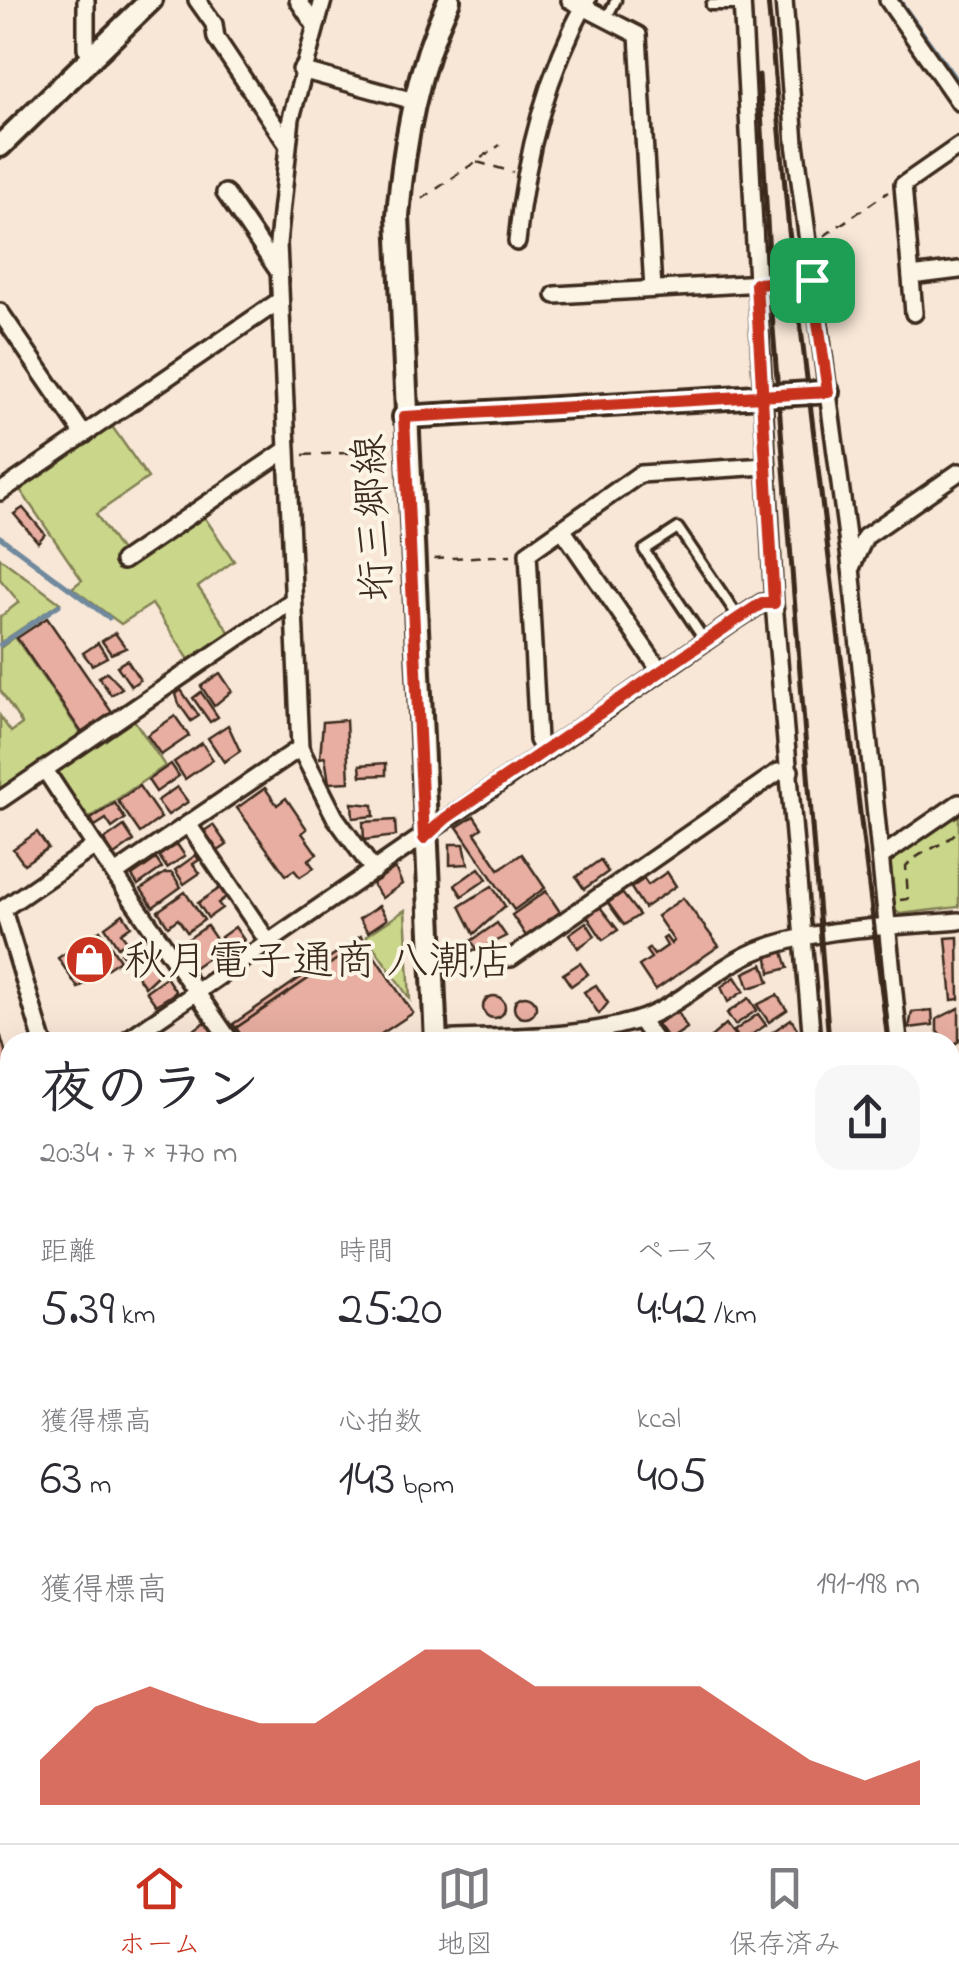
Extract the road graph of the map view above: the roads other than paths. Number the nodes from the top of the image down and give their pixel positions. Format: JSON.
{"nodes":[{"id":1,"x":86,"y":0,"type":"edge"},
{"id":2,"x":151,"y":0,"type":"edge"},
{"id":3,"x":197,"y":0,"type":"edge"},
{"id":4,"x":298,"y":0,"type":"edge"},
{"id":5,"x":324,"y":0,"type":"edge"},
{"id":6,"x":450,"y":0,"type":"edge"},
{"id":7,"x":616,"y":0,"type":"edge"},
{"id":8,"x":784,"y":0,"type":"edge"},
{"id":9,"x":888,"y":0,"type":"edge"},
{"id":10,"x":580,"y":2,"type":"edge"},
{"id":11,"x":742,"y":2,"type":"edge"},
{"id":12,"x":711,"y":5,"type":"dead end"},
{"id":13,"x":606,"y":18,"type":"junction"},
{"id":14,"x":314,"y":24,"type":"junction"},
{"id":15,"x":94,"y":56,"type":"junction"},
{"id":16,"x":301,"y":70,"type":"junction"},
{"id":17,"x":414,"y":101,"type":"junction"},
{"id":18,"x":959,"y":102,"type":"edge"},
{"id":19,"x":286,"y":144,"type":"junction"},
{"id":20,"x":0,"y":146,"type":"edge"},
{"id":21,"x":959,"y":146,"type":"edge"},
{"id":22,"x":226,"y":194,"type":"dead end"},
{"id":23,"x":517,"y":242,"type":"dead end"},
{"id":24,"x":959,"y":270,"type":"edge"},
{"id":25,"x":279,"y":272,"type":"junction"},
{"id":26,"x":911,"y":276,"type":"junction"},
{"id":27,"x":812,"y":280,"type":"junction"},
{"id":28,"x":756,"y":284,"type":"junction"},
{"id":29,"x":653,"y":290,"type":"junction"},
{"id":30,"x":555,"y":295,"type":"dead end"},
{"id":31,"x":279,"y":301,"type":"junction"},
{"id":32,"x":0,"y":312,"type":"edge"},
{"id":33,"x":914,"y":313,"type":"dead end"},
{"id":34,"x":828,"y":392,"type":"junction"},
{"id":35,"x":762,"y":397,"type":"junction"},
{"id":36,"x":404,"y":417,"type":"junction"},
{"id":37,"x":84,"y":435,"type":"junction"},
{"id":38,"x":286,"y":453,"type":"junction"},
{"id":39,"x":766,"y":466,"type":"junction"},
{"id":40,"x":959,"y":472,"type":"edge"},
{"id":41,"x":0,"y":492,"type":"edge"},
{"id":42,"x":562,"y":529,"type":"junction"},
{"id":43,"x":123,"y":561,"type":"dead end"},
{"id":44,"x":851,"y":568,"type":"junction"},
{"id":45,"x":292,"y":601,"type":"junction"},
{"id":46,"x":774,"y":603,"type":"junction"},
{"id":47,"x":739,"y":618,"type":"junction"},
{"id":48,"x":706,"y":641,"type":"junction"},
{"id":49,"x":661,"y":672,"type":"junction"},
{"id":50,"x":300,"y":748,"type":"junction"},
{"id":51,"x":546,"y":752,"type":"junction"},
{"id":52,"x":45,"y":770,"type":"junction"},
{"id":53,"x":790,"y":770,"type":"junction"},
{"id":54,"x":0,"y":800,"type":"edge"},
{"id":55,"x":959,"y":803,"type":"edge"},
{"id":56,"x":188,"y":824,"type":"junction"},
{"id":57,"x":424,"y":838,"type":"junction"},
{"id":58,"x":96,"y":846,"type":"junction"},
{"id":59,"x":882,"y":856,"type":"junction"},
{"id":60,"x":374,"y":872,"type":"junction"},
{"id":61,"x":114,"y":874,"type":"junction"},
{"id":62,"x":2,"y":910,"type":"edge"},
{"id":63,"x":959,"y":921,"type":"edge"},
{"id":64,"x":886,"y":928,"type":"junction"},
{"id":65,"x":803,"y":936,"type":"junction"},
{"id":66,"x":269,"y":944,"type":"junction"},
{"id":67,"x":432,"y":962,"type":"junction"},
{"id":68,"x":196,"y":993,"type":"junction"},
{"id":69,"x":640,"y":1020,"type":"junction"},
{"id":70,"x":39,"y":1032,"type":"edge"},
{"id":71,"x":139,"y":1032,"type":"edge"},
{"id":72,"x":224,"y":1032,"type":"edge"},
{"id":73,"x":436,"y":1032,"type":"edge"},
{"id":74,"x":595,"y":1032,"type":"edge"},
{"id":75,"x":649,"y":1032,"type":"edge"},
{"id":76,"x":811,"y":1032,"type":"edge"},
{"id":77,"x":898,"y":1032,"type":"edge"}],
"edges":[{"from":1,"to":15,"type":"street"},
{"from":2,"to":15,"type":"street"},
{"from":3,"to":19,"type":"street"},
{"from":4,"to":14,"type":"street"},
{"from":5,"to":14,"type":"street"},
{"from":6,"to":17,"type":"street","name":"垳三郷線"},
{"from":7,"to":13,"type":"lane"},
{"from":8,"to":27,"type":"street"},
{"from":9,"to":18,"type":"street"},
{"from":10,"to":13,"type":"street"},
{"from":10,"to":23,"type":"street"},
{"from":11,"to":12,"type":"lane"},
{"from":11,"to":28,"type":"street"},
{"from":13,"to":29,"type":"street"},
{"from":14,"to":16,"type":"street"},
{"from":15,"to":20,"type":"street"},
{"from":16,"to":17,"type":"street"},
{"from":16,"to":19,"type":"street"},
{"from":17,"to":36,"type":"street","name":"垳三郷線"},
{"from":19,"to":25,"type":"street"},
{"from":21,"to":26,"type":"street"},
{"from":22,"to":25,"type":"street"},
{"from":24,"to":26,"type":"street"},
{"from":25,"to":31,"type":"street"},
{"from":26,"to":33,"type":"street"},
{"from":27,"to":28,"type":"street"},
{"from":27,"to":34,"type":"street"},
{"from":28,"to":29,"type":"street"},
{"from":28,"to":35,"type":"street"},
{"from":29,"to":30,"type":"street"},
{"from":31,"to":37,"type":"street"},
{"from":31,"to":38,"type":"street"},
{"from":32,"to":37,"type":"street"},
{"from":34,"to":35,"type":"street"},
{"from":34,"to":44,"type":"street"},
{"from":35,"to":36,"type":"street"},
{"from":35,"to":39,"type":"street"},
{"from":36,"to":57,"type":"street","name":"垳三郷線"},
{"from":37,"to":41,"type":"street"},
{"from":38,"to":43,"type":"street"},
{"from":38,"to":45,"type":"street"},
{"from":39,"to":42,"type":"street"},
{"from":39,"to":46,"type":"street"},
{"from":40,"to":44,"type":"street"},
{"from":42,"to":49,"type":"street"},
{"from":42,"to":51,"type":"street"},
{"from":44,"to":59,"type":"street"},
{"from":45,"to":50,"type":"street"},
{"from":45,"to":52,"type":"street"},
{"from":46,"to":47,"type":"street"},
{"from":46,"to":53,"type":"street"},
{"from":47,"to":48,"type":"street"},
{"from":47,"to":48,"type":"lane"},
{"from":48,"to":49,"type":"street"},
{"from":49,"to":51,"type":"street"},
{"from":50,"to":56,"type":"street"},
{"from":50,"to":60,"type":"street"},
{"from":51,"to":57,"type":"street"},
{"from":52,"to":54,"type":"street"},
{"from":52,"to":58,"type":"street"},
{"from":53,"to":65,"type":"street"},
{"from":53,"to":67,"type":"street"},
{"from":55,"to":59,"type":"street"},
{"from":56,"to":61,"type":"street"},
{"from":56,"to":66,"type":"street"},
{"from":57,"to":60,"type":"street"},
{"from":57,"to":67,"type":"street","name":"垳三郷線"},
{"from":58,"to":61,"type":"street"},
{"from":58,"to":62,"type":"street"},
{"from":59,"to":64,"type":"street"},
{"from":60,"to":66,"type":"street"},
{"from":61,"to":68,"type":"street"},
{"from":62,"to":70,"type":"street"},
{"from":63,"to":64,"type":"street"},
{"from":64,"to":65,"type":"street"},
{"from":64,"to":77,"type":"street"},
{"from":65,"to":69,"type":"street"},
{"from":65,"to":76,"type":"street"},
{"from":66,"to":68,"type":"street"},
{"from":67,"to":73,"type":"street","name":"垳三郷線"},
{"from":68,"to":71,"type":"street"},
{"from":68,"to":72,"type":"street"},
{"from":69,"to":74,"type":"street"},
{"from":69,"to":75,"type":"street"}]}
